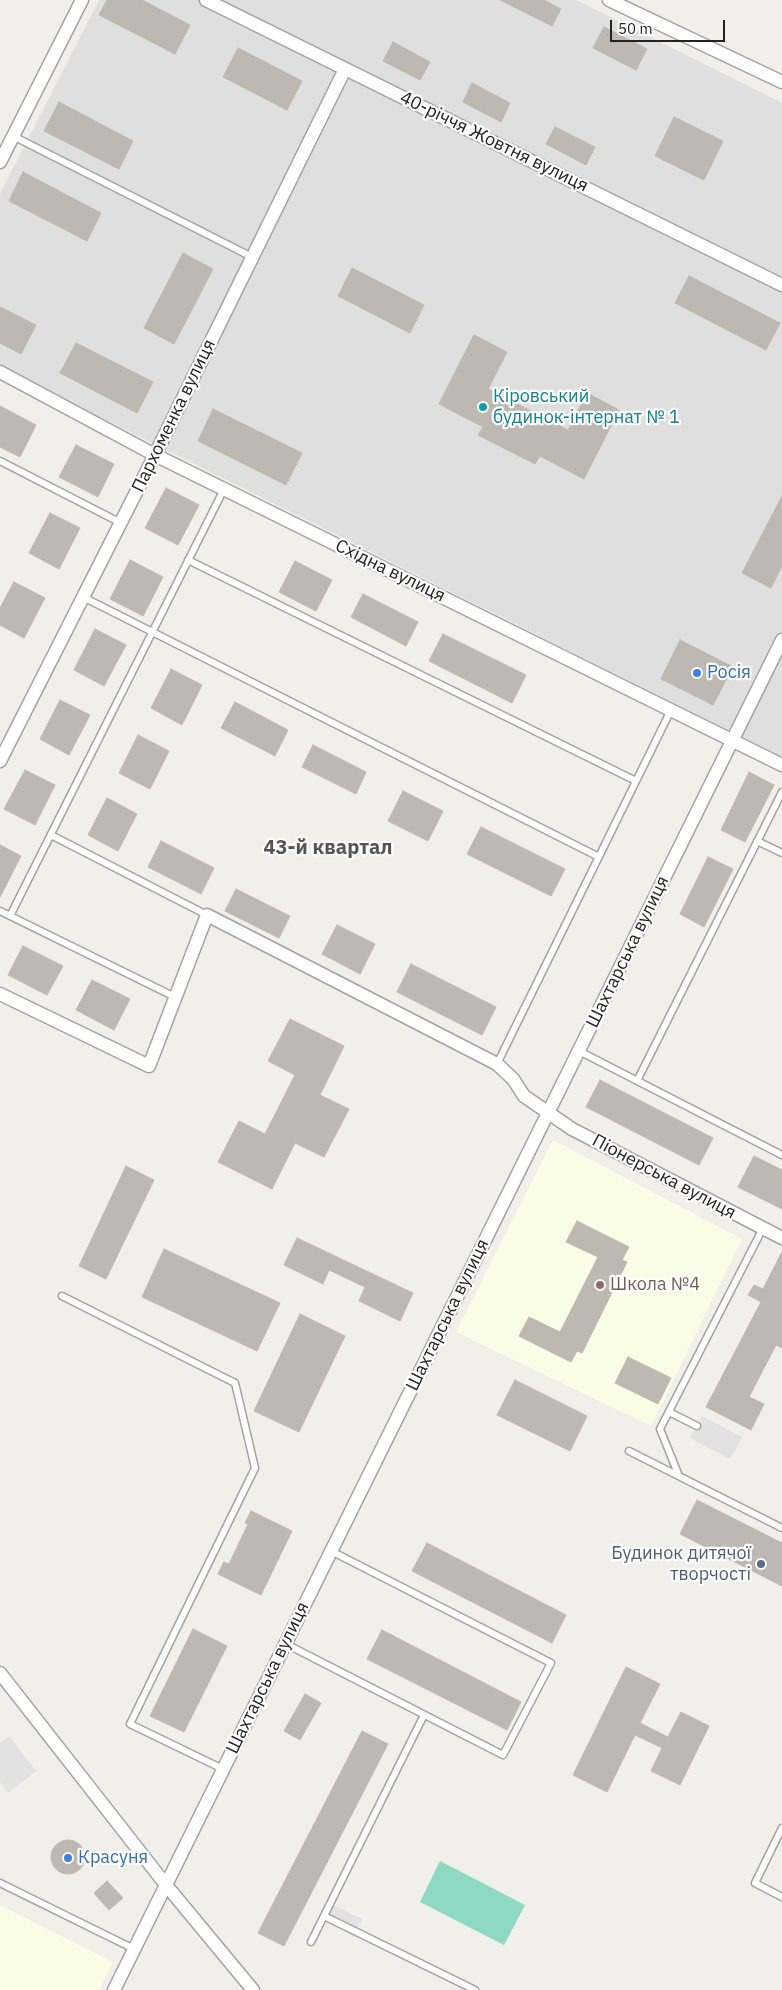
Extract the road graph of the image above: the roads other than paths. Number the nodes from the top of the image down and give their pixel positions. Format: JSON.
{"nodes":[{"id":1,"x":82,"y":0,"type":"edge"},
{"id":2,"x":206,"y":0,"type":"edge"},
{"id":3,"x":609,"y":0,"type":"edge"},
{"id":4,"x":345,"y":69,"type":"junction"},
{"id":5,"x":782,"y":82,"type":"edge"},
{"id":6,"x":13,"y":136,"type":"junction"},
{"id":7,"x":0,"y":162,"type":"edge"},
{"id":8,"x":252,"y":257,"type":"junction"},
{"id":9,"x":782,"y":285,"type":"edge"},
{"id":10,"x":0,"y":372,"type":"edge"},
{"id":11,"x":155,"y":455,"type":"junction"},
{"id":12,"x":0,"y":461,"type":"edge"},
{"id":13,"x":224,"y":489,"type":"junction"},
{"id":14,"x":121,"y":522,"type":"junction"},
{"id":15,"x":188,"y":560,"type":"junction"},
{"id":16,"x":83,"y":597,"type":"junction"},
{"id":17,"x":152,"y":632,"type":"junction"},
{"id":18,"x":782,"y":640,"type":"edge"},
{"id":19,"x":671,"y":710,"type":"junction"},
{"id":20,"x":733,"y":740,"type":"junction"},
{"id":21,"x":0,"y":761,"type":"edge"},
{"id":22,"x":782,"y":765,"type":"edge"},
{"id":23,"x":636,"y":781,"type":"junction"},
{"id":24,"x":782,"y":792,"type":"edge"},
{"id":25,"x":51,"y":835,"type":"junction"},
{"id":26,"x":757,"y":842,"type":"junction"},
{"id":27,"x":782,"y":853,"type":"edge"},
{"id":28,"x":599,"y":857,"type":"junction"},
{"id":29,"x":0,"y":911,"type":"edge"},
{"id":30,"x":208,"y":915,"type":"junction"},
{"id":31,"x":10,"y":916,"type":"junction"},
{"id":32,"x":0,"y":994,"type":"edge"},
{"id":33,"x":176,"y":997,"type":"junction"},
{"id":34,"x":579,"y":1051,"type":"junction"},
{"id":35,"x":497,"y":1064,"type":"junction"},
{"id":36,"x":637,"y":1081,"type":"junction"},
{"id":37,"x":548,"y":1113,"type":"junction"},
{"id":38,"x":782,"y":1155,"type":"edge"},
{"id":39,"x":763,"y":1228,"type":"junction"},
{"id":40,"x":782,"y":1238,"type":"edge"},
{"id":41,"x":62,"y":1296,"type":"dead end"},
{"id":42,"x":669,"y":1412,"type":"junction"},
{"id":43,"x":696,"y":1426,"type":"dead end"},
{"id":44,"x":629,"y":1451,"type":"dead end"},
{"id":45,"x":679,"y":1476,"type":"junction"},
{"id":46,"x":782,"y":1528,"type":"edge"},
{"id":47,"x":332,"y":1551,"type":"junction"},
{"id":48,"x":286,"y":1644,"type":"junction"},
{"id":49,"x":0,"y":1673,"type":"edge"},
{"id":50,"x":424,"y":1714,"type":"junction"},
{"id":51,"x":223,"y":1769,"type":"junction"},
{"id":52,"x":782,"y":1828,"type":"edge"},
{"id":53,"x":0,"y":1883,"type":"edge"},
{"id":54,"x":166,"y":1885,"type":"junction"},
{"id":55,"x":782,"y":1896,"type":"edge"},
{"id":56,"x":324,"y":1916,"type":"junction"},
{"id":57,"x":311,"y":1942,"type":"dead end"},
{"id":58,"x":134,"y":1950,"type":"junction"},
{"id":59,"x":114,"y":1990,"type":"edge"},
{"id":60,"x":253,"y":1990,"type":"edge"},
{"id":61,"x":475,"y":1990,"type":"edge"}],
"edges":[{"from":1,"to":6,"type":"street"},
{"from":2,"to":4,"type":"street","name":"40-річчя Жовтня вулиця"},
{"from":3,"to":5,"type":"street"},
{"from":4,"to":8,"type":"street","name":"Пархоменка вулиця"},
{"from":4,"to":9,"type":"street","name":"40-річчя Жовтня вулиця"},
{"from":6,"to":7,"type":"street"},
{"from":6,"to":8,"type":"lane"},
{"from":8,"to":11,"type":"street","name":"Пархоменка вулиця"},
{"from":10,"to":11,"type":"street","name":"Східна вулиця"},
{"from":11,"to":13,"type":"street","name":"Східна вулиця"},
{"from":11,"to":14,"type":"street","name":"Пархоменка вулиця"},
{"from":12,"to":14,"type":"lane"},
{"from":13,"to":15,"type":"lane"},
{"from":13,"to":19,"type":"street","name":"Східна вулиця"},
{"from":14,"to":16,"type":"street","name":"Пархоменка вулиця"},
{"from":15,"to":17,"type":"lane"},
{"from":15,"to":23,"type":"lane"},
{"from":16,"to":17,"type":"lane"},
{"from":16,"to":21,"type":"street","name":"Пархоменка вулиця"},
{"from":17,"to":25,"type":"lane"},
{"from":17,"to":28,"type":"lane"},
{"from":18,"to":20,"type":"street","name":"Шахтарська вулиця"},
{"from":19,"to":20,"type":"street","name":"Східна вулиця"},
{"from":19,"to":23,"type":"lane"},
{"from":20,"to":22,"type":"street","name":"Східна вулиця"},
{"from":20,"to":34,"type":"street","name":"Шахтарська вулиця"},
{"from":23,"to":28,"type":"lane"},
{"from":24,"to":26,"type":"lane"},
{"from":25,"to":30,"type":"lane"},
{"from":25,"to":31,"type":"lane"},
{"from":26,"to":27,"type":"lane"},
{"from":26,"to":36,"type":"lane"},
{"from":28,"to":35,"type":"lane"},
{"from":29,"to":31,"type":"lane"},
{"from":30,"to":33,"type":"street"},
{"from":30,"to":35,"type":"street","name":"Піонерська вулиця"},
{"from":31,"to":33,"type":"lane"},
{"from":32,"to":33,"type":"street"},
{"from":34,"to":36,"type":"lane"},
{"from":34,"to":37,"type":"street","name":"Шахтарська вулиця"},
{"from":35,"to":37,"type":"street","name":"Піонерська вулиця"},
{"from":36,"to":38,"type":"lane"},
{"from":37,"to":39,"type":"street","name":"Піонерська вулиця"},
{"from":37,"to":47,"type":"street","name":"Шахтарська вулиця"},
{"from":39,"to":40,"type":"street","name":"Піонерська вулиця"},
{"from":39,"to":42,"type":"lane"},
{"from":41,"to":51,"type":"lane"},
{"from":42,"to":43,"type":"lane"},
{"from":42,"to":45,"type":"lane"},
{"from":44,"to":45,"type":"lane"},
{"from":45,"to":46,"type":"lane"},
{"from":47,"to":48,"type":"street","name":"Шахтарська вулиця"},
{"from":47,"to":50,"type":"lane"},
{"from":48,"to":50,"type":"lane"},
{"from":48,"to":51,"type":"street","name":"Шахтарська вулиця"},
{"from":49,"to":54,"type":"street"},
{"from":50,"to":56,"type":"lane"},
{"from":51,"to":54,"type":"street","name":"Шахтарська вулиця"},
{"from":52,"to":55,"type":"lane"},
{"from":53,"to":58,"type":"lane"},
{"from":54,"to":58,"type":"street","name":"Шахтарська вулиця"},
{"from":54,"to":60,"type":"street"},
{"from":56,"to":57,"type":"lane"},
{"from":56,"to":61,"type":"lane"},
{"from":58,"to":59,"type":"street","name":"Шахтарська вулиця"}]}
